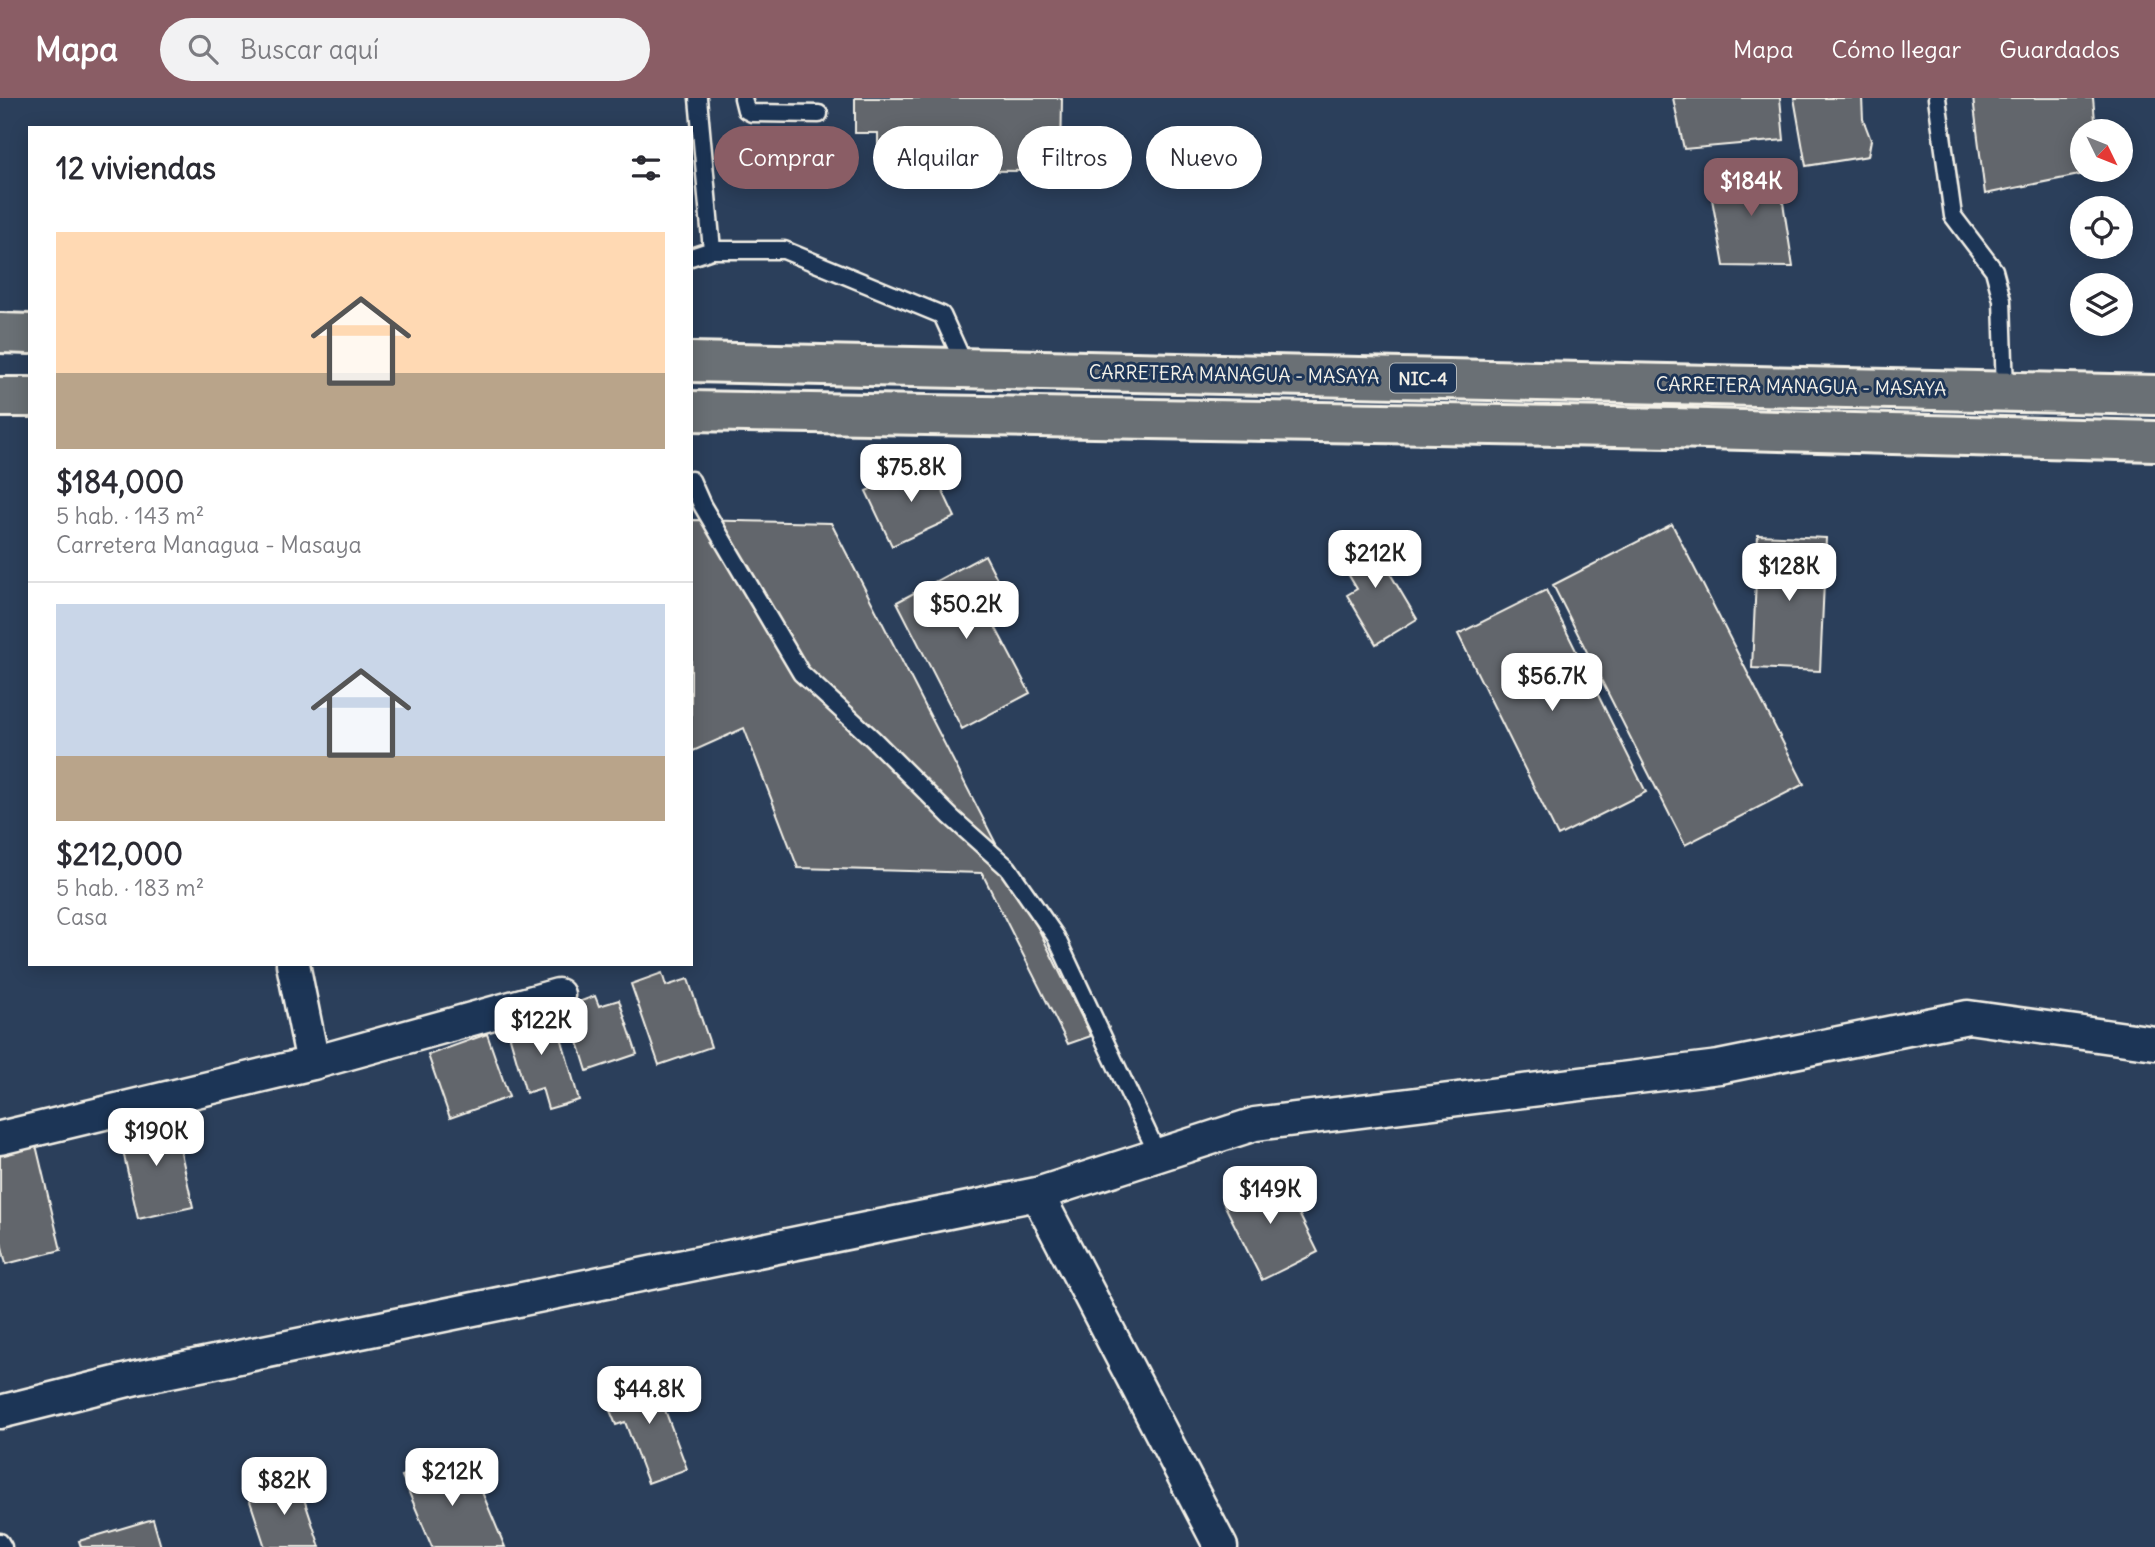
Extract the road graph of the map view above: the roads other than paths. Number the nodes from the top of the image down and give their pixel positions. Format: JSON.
{"nodes":[{"id":1,"x":698,"y":98,"type":"edge"},
{"id":2,"x":743,"y":98,"type":"edge"},
{"id":3,"x":1937,"y":98,"type":"edge"},
{"id":4,"x":819,"y":114,"type":"dead end"},
{"id":5,"x":712,"y":250,"type":"junction"},
{"id":6,"x":693,"y":256,"type":"edge"},
{"id":7,"x":0,"y":334,"type":"edge"},
{"id":8,"x":28,"y":334,"type":"edge"},
{"id":9,"x":693,"y":362,"type":"edge"},
{"id":10,"x":966,"y":368,"type":"junction"},
{"id":11,"x":2006,"y":391,"type":"junction"},
{"id":12,"x":2155,"y":395,"type":"edge"},
{"id":13,"x":0,"y":397,"type":"edge"},
{"id":14,"x":28,"y":397,"type":"edge"},
{"id":15,"x":693,"y":411,"type":"edge"},
{"id":16,"x":2155,"y":441,"type":"edge"},
{"id":17,"x":693,"y":485,"type":"edge"},
{"id":18,"x":293,"y":966,"type":"edge"},
{"id":19,"x":558,"y":995,"type":"dead end"},
{"id":20,"x":2155,"y":1043,"type":"edge"},
{"id":21,"x":313,"y":1063,"type":"junction"},
{"id":22,"x":0,"y":1138,"type":"edge"},
{"id":23,"x":1158,"y":1156,"type":"junction"},
{"id":24,"x":1037,"y":1195,"type":"junction"},
{"id":25,"x":0,"y":1412,"type":"edge"},
{"id":26,"x":0,"y":1542,"type":"edge"},
{"id":27,"x":3,"y":1547,"type":"edge"},
{"id":28,"x":1221,"y":1547,"type":"edge"}],
"edges":[{"from":1,"to":5,"type":"lane"},
{"from":2,"to":4,"type":"lane"},
{"from":3,"to":11,"type":"lane"},
{"from":5,"to":6,"type":"lane"},
{"from":5,"to":10,"type":"lane"},
{"from":7,"to":8,"type":"highway"},
{"from":9,"to":10,"type":"highway","name":"CARRETERA MANAGUA - MASAYA","number":"NIC-4"},
{"from":10,"to":11,"type":"highway","name":"CARRETERA MANAGUA - MASAYA","number":"NIC-4"},
{"from":11,"to":12,"type":"highway","name":"CARRETERA MANAGUA - MASAYA","number":"NIC-4"},
{"from":13,"to":14,"type":"highway"},
{"from":15,"to":16,"type":"highway"},
{"from":17,"to":23,"type":"lane"},
{"from":18,"to":21,"type":"street"},
{"from":19,"to":21,"type":"street"},
{"from":20,"to":23,"type":"street"},
{"from":21,"to":22,"type":"street"},
{"from":23,"to":24,"type":"street"},
{"from":24,"to":25,"type":"street"},
{"from":24,"to":28,"type":"street"},
{"from":26,"to":27,"type":"lane"}]}
